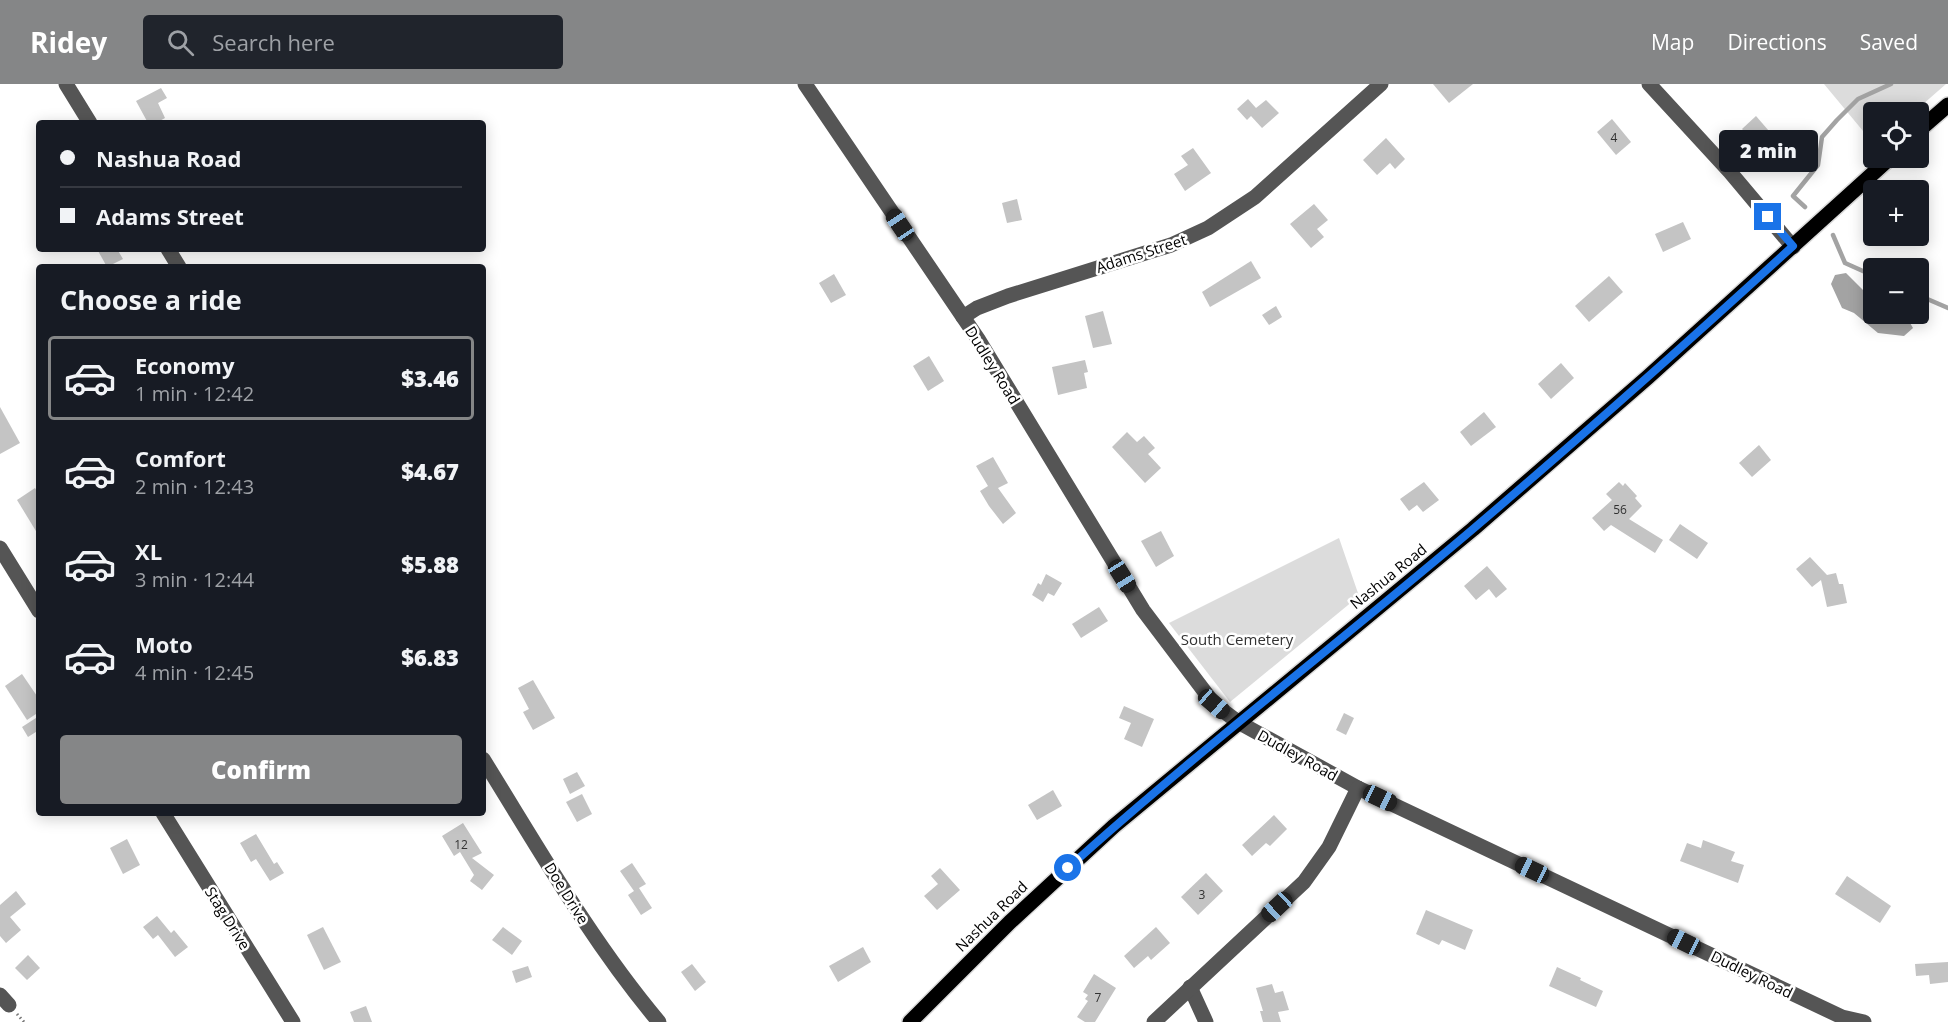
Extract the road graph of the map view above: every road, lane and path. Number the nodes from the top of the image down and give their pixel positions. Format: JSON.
{"nodes":[{"id":1,"x":66,"y":84,"type":"edge"},
{"id":2,"x":805,"y":84,"type":"edge"},
{"id":3,"x":1381,"y":84,"type":"edge"},
{"id":4,"x":1649,"y":84,"type":"edge"},
{"id":5,"x":1948,"y":105,"type":"edge"},
{"id":6,"x":88,"y":120,"type":"edge"},
{"id":7,"x":1929,"y":121,"type":"edge"},
{"id":8,"x":1879,"y":168,"type":"edge"},
{"id":9,"x":1793,"y":246,"type":"junction"},
{"id":10,"x":963,"y":317,"type":"junction"},
{"id":11,"x":0,"y":548,"type":"edge"},
{"id":12,"x":36,"y":606,"type":"edge"},
{"id":13,"x":1238,"y":722,"type":"junction"},
{"id":14,"x":486,"y":764,"type":"edge"},
{"id":15,"x":1358,"y":788,"type":"junction"},
{"id":16,"x":165,"y":816,"type":"edge"},
{"id":17,"x":1190,"y":987,"type":"junction"},
{"id":18,"x":293,"y":1022,"type":"edge"},
{"id":19,"x":659,"y":1022,"type":"edge"},
{"id":20,"x":910,"y":1022,"type":"edge"},
{"id":21,"x":1154,"y":1022,"type":"edge"},
{"id":22,"x":1206,"y":1022,"type":"edge"},
{"id":23,"x":1864,"y":1022,"type":"edge"}],
"edges":[{"from":1,"to":6,"type":"street"},
{"from":2,"to":10,"type":"street","name":"Dudley Road"},
{"from":3,"to":10,"type":"street","name":"Adams Street"},
{"from":4,"to":9,"type":"street"},
{"from":5,"to":7,"type":"main road"},
{"from":8,"to":9,"type":"main road","name":"Nashua Road"},
{"from":9,"to":13,"type":"main road","name":"Nashua Road"},
{"from":10,"to":13,"type":"street","name":"Dudley Road"},
{"from":11,"to":12,"type":"street"},
{"from":13,"to":15,"type":"street","name":"Dudley Road"},
{"from":13,"to":20,"type":"main road","name":"Nashua Road"},
{"from":14,"to":19,"type":"street","name":"Doe Drive"},
{"from":15,"to":17,"type":"street"},
{"from":15,"to":23,"type":"street","name":"Dudley Road"},
{"from":16,"to":18,"type":"street","name":"Stag Drive"},
{"from":17,"to":21,"type":"street"},
{"from":17,"to":22,"type":"street"}]}
